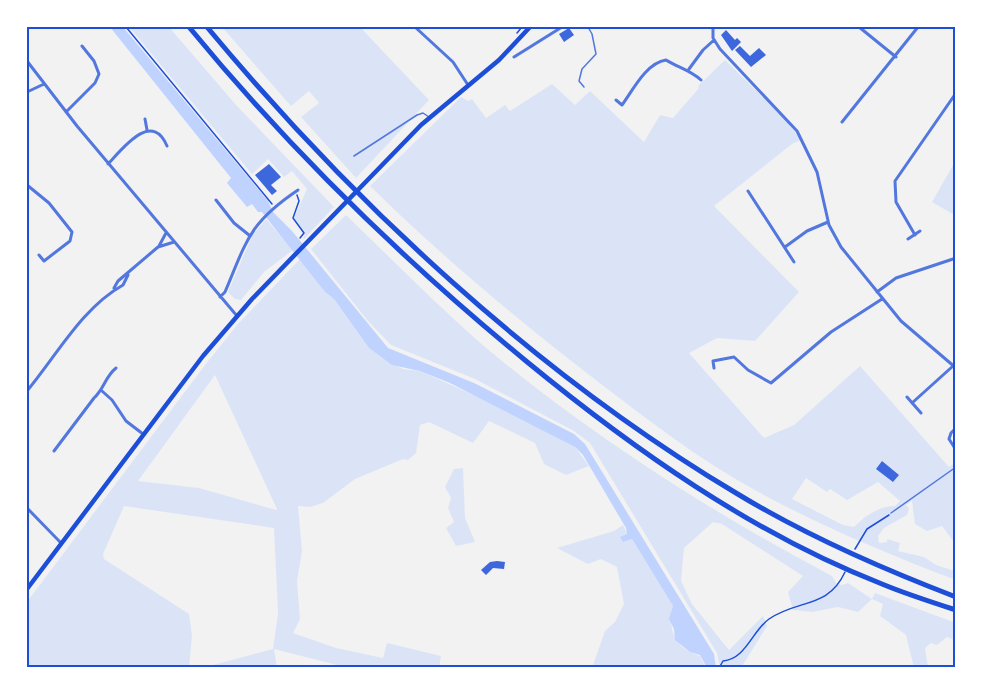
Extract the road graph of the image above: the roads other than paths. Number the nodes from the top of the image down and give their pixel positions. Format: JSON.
{"nodes":[{"id":1,"x":189,"y":27,"type":"edge"},
{"id":2,"x":207,"y":27,"type":"edge"},
{"id":3,"x":415,"y":27,"type":"edge"},
{"id":4,"x":530,"y":27,"type":"edge"},
{"id":5,"x":562,"y":27,"type":"edge"},
{"id":6,"x":588,"y":27,"type":"edge"},
{"id":7,"x":713,"y":27,"type":"edge"},
{"id":8,"x":860,"y":27,"type":"edge"},
{"id":9,"x":918,"y":27,"type":"edge"},
{"id":10,"x":714,"y":40,"type":"junction"},
{"id":11,"x":82,"y":46,"type":"dead end"},
{"id":12,"x":514,"y":57,"type":"dead end"},
{"id":13,"x":896,"y":57,"type":"junction"},
{"id":14,"x":28,"y":62,"type":"edge"},
{"id":15,"x":27,"y":69,"type":"edge"},
{"id":16,"x":689,"y":69,"type":"junction"},
{"id":17,"x":701,"y":80,"type":"dead end"},
{"id":18,"x":44,"y":84,"type":"junction"},
{"id":19,"x":468,"y":85,"type":"junction"},
{"id":20,"x":584,"y":87,"type":"dead end"},
{"id":21,"x":27,"y":93,"type":"edge"},
{"id":22,"x":956,"y":93,"type":"edge"},
{"id":23,"x":616,"y":100,"type":"dead end"},
{"id":24,"x":66,"y":112,"type":"junction"},
{"id":25,"x":430,"y":117,"type":"junction"},
{"id":26,"x":146,"y":119,"type":"dead end"},
{"id":27,"x":842,"y":122,"type":"dead end"},
{"id":28,"x":147,"y":130,"type":"junction"},
{"id":29,"x":166,"y":146,"type":"dead end"},
{"id":30,"x":354,"y":156,"type":"dead end"},
{"id":31,"x":108,"y":164,"type":"junction"},
{"id":32,"x":27,"y":185,"type":"edge"},
{"id":33,"x":297,"y":191,"type":"road end"},
{"id":34,"x":748,"y":191,"type":"dead end"},
{"id":35,"x":216,"y":200,"type":"dead end"},
{"id":36,"x":828,"y":222,"type":"junction"},
{"id":37,"x":920,"y":231,"type":"dead end"},
{"id":38,"x":166,"y":233,"type":"junction"},
{"id":39,"x":249,"y":235,"type":"junction"},
{"id":40,"x":915,"y":235,"type":"junction"},
{"id":41,"x":908,"y":239,"type":"dead end"},
{"id":42,"x":175,"y":242,"type":"junction"},
{"id":43,"x":785,"y":247,"type":"junction"},
{"id":44,"x":158,"y":248,"type":"junction"},
{"id":45,"x":39,"y":255,"type":"dead end"},
{"id":46,"x":956,"y":258,"type":"edge"},
{"id":47,"x":794,"y":262,"type":"dead end"},
{"id":48,"x":877,"y":292,"type":"junction"},
{"id":49,"x":220,"y":297,"type":"junction"},
{"id":50,"x":882,"y":299,"type":"junction"},
{"id":51,"x":237,"y":316,"type":"junction"},
{"id":52,"x":955,"y":367,"type":"edge"},
{"id":53,"x":116,"y":368,"type":"dead end"},
{"id":54,"x":714,"y":368,"type":"dead end"},
{"id":55,"x":27,"y":391,"type":"edge"},
{"id":56,"x":102,"y":391,"type":"junction"},
{"id":57,"x":908,"y":397,"type":"dead end"},
{"id":58,"x":912,"y":403,"type":"junction"},
{"id":59,"x":921,"y":413,"type":"dead end"},
{"id":60,"x":956,"y":428,"type":"edge"},
{"id":61,"x":145,"y":435,"type":"junction"},
{"id":62,"x":956,"y":450,"type":"edge"},
{"id":63,"x":54,"y":451,"type":"dead end"},
{"id":64,"x":956,"y":467,"type":"edge"},
{"id":65,"x":27,"y":508,"type":"edge"},
{"id":66,"x":891,"y":513,"type":"road end"},
{"id":67,"x":62,"y":543,"type":"junction"},
{"id":68,"x":27,"y":588,"type":"edge"},
{"id":69,"x":956,"y":597,"type":"edge"},
{"id":70,"x":956,"y":610,"type":"edge"}],
"edges":[{"from":1,"to":70,"type":"highway"},
{"from":2,"to":69,"type":"highway"},
{"from":3,"to":19,"type":"street"},
{"from":4,"to":19,"type":"main road"},
{"from":5,"to":12,"type":"street"},
{"from":6,"to":20,"type":"lane"},
{"from":7,"to":10,"type":"street"},
{"from":8,"to":13,"type":"street"},
{"from":9,"to":13,"type":"street"},
{"from":10,"to":16,"type":"street"},
{"from":10,"to":36,"type":"street"},
{"from":11,"to":24,"type":"street"},
{"from":13,"to":27,"type":"street"},
{"from":14,"to":15,"type":"street"},
{"from":14,"to":18,"type":"street"},
{"from":16,"to":17,"type":"street"},
{"from":16,"to":23,"type":"street"},
{"from":18,"to":21,"type":"street"},
{"from":18,"to":24,"type":"street"},
{"from":19,"to":25,"type":"main road"},
{"from":22,"to":40,"type":"street"},
{"from":24,"to":31,"type":"street"},
{"from":25,"to":30,"type":"lane"},
{"from":25,"to":51,"type":"main road"},
{"from":26,"to":28,"type":"street"},
{"from":28,"to":29,"type":"street"},
{"from":28,"to":31,"type":"street"},
{"from":31,"to":38,"type":"street"},
{"from":32,"to":45,"type":"street"},
{"from":33,"to":39,"type":"street"},
{"from":34,"to":43,"type":"street"},
{"from":35,"to":39,"type":"street"},
{"from":36,"to":43,"type":"street"},
{"from":36,"to":48,"type":"street"},
{"from":37,"to":40,"type":"street"},
{"from":38,"to":42,"type":"street"},
{"from":38,"to":44,"type":"street"},
{"from":39,"to":49,"type":"street"},
{"from":40,"to":41,"type":"street"},
{"from":42,"to":44,"type":"street"},
{"from":42,"to":49,"type":"street"},
{"from":43,"to":47,"type":"street"},
{"from":44,"to":55,"type":"street"},
{"from":46,"to":48,"type":"street"},
{"from":48,"to":50,"type":"street"},
{"from":49,"to":51,"type":"street"},
{"from":50,"to":52,"type":"street"},
{"from":50,"to":54,"type":"street"},
{"from":51,"to":61,"type":"main road"},
{"from":52,"to":58,"type":"street"},
{"from":53,"to":56,"type":"street"},
{"from":56,"to":61,"type":"street"},
{"from":56,"to":63,"type":"street"},
{"from":57,"to":58,"type":"street"},
{"from":58,"to":59,"type":"street"},
{"from":60,"to":62,"type":"street"},
{"from":61,"to":67,"type":"main road"},
{"from":64,"to":66,"type":"lane"},
{"from":65,"to":67,"type":"street"},
{"from":67,"to":68,"type":"main road"}]}
